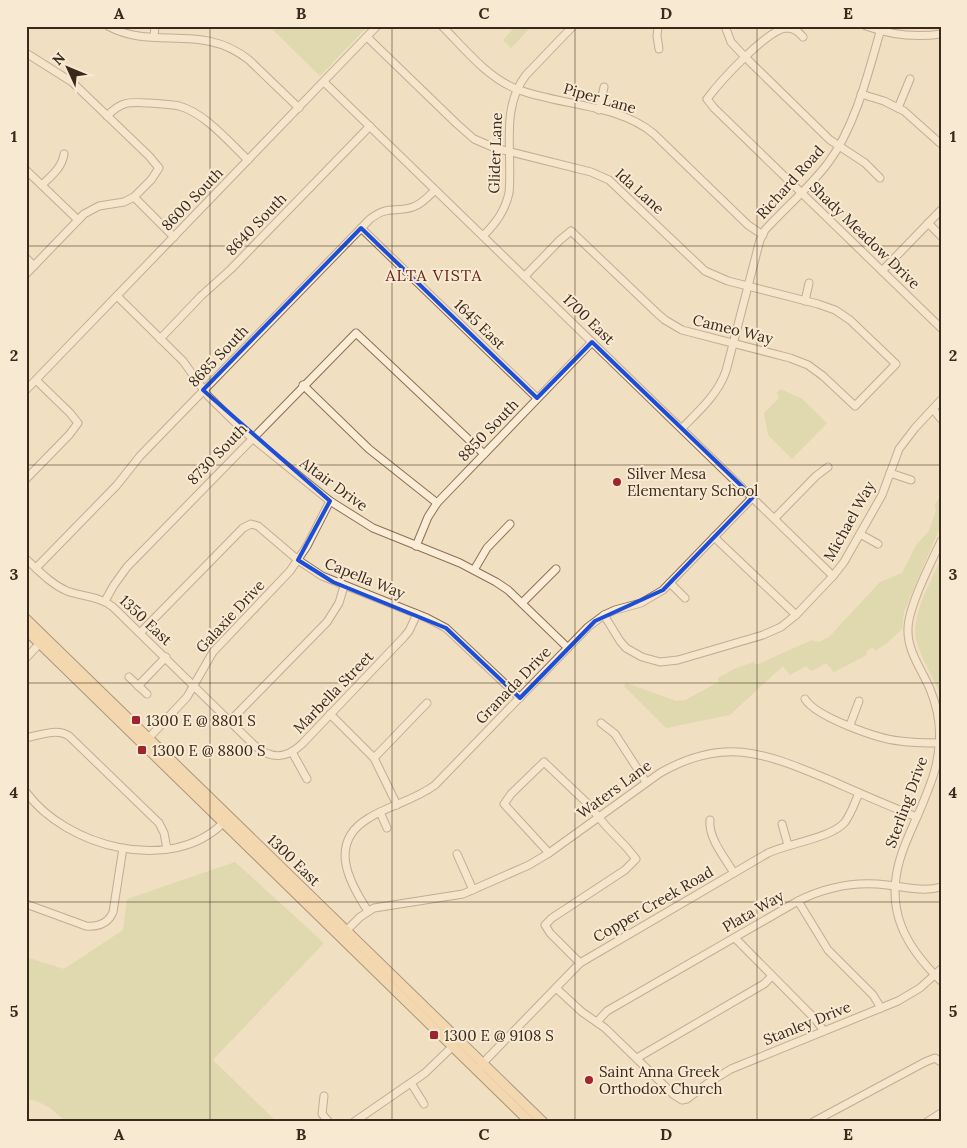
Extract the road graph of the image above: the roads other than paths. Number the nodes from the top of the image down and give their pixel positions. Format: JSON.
{"nodes":[{"id":1,"x":108,"y":26,"type":"edge"},
{"id":2,"x":155,"y":26,"type":"edge"},
{"id":3,"x":377,"y":26,"type":"edge"},
{"id":4,"x":442,"y":26,"type":"edge"},
{"id":5,"x":573,"y":26,"type":"edge"},
{"id":6,"x":658,"y":26,"type":"edge"},
{"id":7,"x":725,"y":26,"type":"edge"},
{"id":8,"x":866,"y":26,"type":"edge"},
{"id":9,"x":880,"y":32,"type":"junction"},
{"id":10,"x":941,"y":34,"type":"edge"},
{"id":11,"x":154,"y":37,"type":"junction"},
{"id":12,"x":366,"y":37,"type":"junction"},
{"id":13,"x":804,"y":37,"type":"dead end"},
{"id":14,"x":659,"y":49,"type":"dead end"},
{"id":15,"x":26,"y":52,"type":"edge"},
{"id":16,"x":745,"y":58,"type":"junction"},
{"id":17,"x":910,"y":79,"type":"dead end"},
{"id":18,"x":324,"y":82,"type":"junction"},
{"id":19,"x":604,"y":87,"type":"dead end"},
{"id":20,"x":517,"y":89,"type":"junction"},
{"id":21,"x":860,"y":94,"type":"junction"},
{"id":22,"x":299,"y":108,"type":"junction"},
{"id":23,"x":898,"y":108,"type":"junction"},
{"id":24,"x":599,"y":110,"type":"junction"},
{"id":25,"x":107,"y":116,"type":"junction"},
{"id":26,"x":370,"y":126,"type":"junction"},
{"id":27,"x":941,"y":144,"type":"edge"},
{"id":28,"x":839,"y":146,"type":"junction"},
{"id":29,"x":510,"y":152,"type":"junction"},
{"id":30,"x":64,"y":154,"type":"dead end"},
{"id":31,"x":248,"y":160,"type":"junction"},
{"id":32,"x":26,"y":170,"type":"edge"},
{"id":33,"x":880,"y":178,"type":"dead end"},
{"id":34,"x":42,"y":185,"type":"junction"},
{"id":35,"x":436,"y":190,"type":"junction"},
{"id":36,"x":801,"y":193,"type":"junction"},
{"id":37,"x":134,"y":197,"type":"junction"},
{"id":38,"x":941,"y":210,"type":"edge"},
{"id":39,"x":78,"y":220,"type":"junction"},
{"id":40,"x":928,"y":223,"type":"junction"},
{"id":41,"x":361,"y":228,"type":"junction"},
{"id":42,"x":763,"y":235,"type":"junction"},
{"id":43,"x":483,"y":236,"type":"junction"},
{"id":44,"x":941,"y":236,"type":"edge"},
{"id":45,"x":174,"y":237,"type":"junction"},
{"id":46,"x":26,"y":258,"type":"edge"},
{"id":47,"x":34,"y":266,"type":"junction"},
{"id":48,"x":882,"y":271,"type":"junction"},
{"id":49,"x":26,"y":274,"type":"edge"},
{"id":50,"x":525,"y":276,"type":"junction"},
{"id":51,"x":809,"y":283,"type":"dead end"},
{"id":52,"x":747,"y":286,"type":"junction"},
{"id":53,"x":117,"y":296,"type":"junction"},
{"id":54,"x":805,"y":301,"type":"junction"},
{"id":55,"x":941,"y":328,"type":"edge"},
{"id":56,"x":160,"y":339,"type":"junction"},
{"id":57,"x":592,"y":342,"type":"junction"},
{"id":58,"x":733,"y":344,"type":"junction"},
{"id":59,"x":896,"y":364,"type":"joint"},
{"id":60,"x":36,"y":380,"type":"junction"},
{"id":61,"x":304,"y":385,"type":"junction"},
{"id":62,"x":26,"y":390,"type":"edge"},
{"id":63,"x":204,"y":390,"type":"junction"},
{"id":64,"x":537,"y":398,"type":"junction"},
{"id":65,"x":941,"y":400,"type":"edge"},
{"id":66,"x":933,"y":408,"type":"junction"},
{"id":67,"x":941,"y":419,"type":"edge"},
{"id":68,"x":682,"y":428,"type":"junction"},
{"id":69,"x":252,"y":438,"type":"junction"},
{"id":70,"x":484,"y":454,"type":"junction"},
{"id":71,"x":828,"y":467,"type":"dead end"},
{"id":72,"x":890,"y":473,"type":"junction"},
{"id":73,"x":26,"y":479,"type":"edge"},
{"id":74,"x":910,"y":480,"type":"dead end"},
{"id":75,"x":753,"y":497,"type":"junction"},
{"id":76,"x":330,"y":501,"type":"junction"},
{"id":77,"x":437,"y":502,"type":"junction"},
{"id":78,"x":775,"y":518,"type":"junction"},
{"id":79,"x":510,"y":524,"type":"dead end"},
{"id":80,"x":860,"y":534,"type":"junction"},
{"id":81,"x":714,"y":537,"type":"junction"},
{"id":82,"x":941,"y":541,"type":"edge"},
{"id":83,"x":878,"y":544,"type":"dead end"},
{"id":84,"x":416,"y":546,"type":"junction"},
{"id":85,"x":26,"y":559,"type":"edge"},
{"id":86,"x":298,"y":560,"type":"junction"},
{"id":87,"x":36,"y":568,"type":"junction"},
{"id":88,"x":556,"y":568,"type":"dead end"},
{"id":89,"x":474,"y":570,"type":"junction"},
{"id":90,"x":833,"y":576,"type":"junction"},
{"id":91,"x":670,"y":583,"type":"junction"},
{"id":92,"x":344,"y":586,"type":"junction"},
{"id":93,"x":686,"y":598,"type":"dead end"},
{"id":94,"x":105,"y":601,"type":"junction"},
{"id":95,"x":522,"y":603,"type":"junction"},
{"id":96,"x":417,"y":614,"type":"junction"},
{"id":97,"x":604,"y":615,"type":"junction"},
{"id":98,"x":796,"y":615,"type":"junction"},
{"id":99,"x":26,"y":619,"type":"edge"},
{"id":100,"x":26,"y":630,"type":"edge"},
{"id":101,"x":140,"y":633,"type":"junction"},
{"id":102,"x":43,"y":640,"type":"junction"},
{"id":103,"x":568,"y":648,"type":"junction"},
{"id":104,"x":26,"y":658,"type":"edge"},
{"id":105,"x":166,"y":658,"type":"junction"},
{"id":106,"x":129,"y":677,"type":"dead end"},
{"id":107,"x":138,"y":686,"type":"junction"},
{"id":108,"x":194,"y":686,"type":"junction"},
{"id":109,"x":147,"y":694,"type":"dead end"},
{"id":110,"x":520,"y":698,"type":"junction"},
{"id":111,"x":805,"y":699,"type":"dead end"},
{"id":112,"x":859,"y":701,"type":"dead end"},
{"id":113,"x":426,"y":703,"type":"dead end"},
{"id":114,"x":330,"y":714,"type":"junction"},
{"id":115,"x":230,"y":721,"type":"junction"},
{"id":116,"x":601,"y":723,"type":"dead end"},
{"id":117,"x":850,"y":726,"type":"junction"},
{"id":118,"x":26,"y":738,"type":"edge"},
{"id":119,"x":146,"y":741,"type":"junction"},
{"id":120,"x":940,"y":743,"type":"junction"},
{"id":121,"x":253,"y":744,"type":"joint"},
{"id":122,"x":292,"y":752,"type":"junction"},
{"id":123,"x":374,"y":758,"type":"junction"},
{"id":124,"x":939,"y":761,"type":"edge"},
{"id":125,"x":307,"y":779,"type":"dead end"},
{"id":126,"x":646,"y":782,"type":"junction"},
{"id":127,"x":26,"y":792,"type":"edge"},
{"id":128,"x":859,"y":793,"type":"junction"},
{"id":129,"x":397,"y":805,"type":"junction"},
{"id":130,"x":380,"y":812,"type":"junction"},
{"id":131,"x":598,"y":816,"type":"junction"},
{"id":132,"x":917,"y":817,"type":"junction"},
{"id":133,"x":710,"y":820,"type":"dead end"},
{"id":134,"x":223,"y":823,"type":"junction"},
{"id":135,"x":782,"y":824,"type":"dead end"},
{"id":136,"x":387,"y":828,"type":"dead end"},
{"id":137,"x":788,"y":845,"type":"junction"},
{"id":138,"x":123,"y":848,"type":"junction"},
{"id":139,"x":166,"y":849,"type":"junction"},
{"id":140,"x":549,"y":853,"type":"junction"},
{"id":141,"x":457,"y":854,"type":"dead end"},
{"id":142,"x":734,"y":873,"type":"junction"},
{"id":143,"x":895,"y":886,"type":"junction"},
{"id":144,"x":941,"y":886,"type":"edge"},
{"id":145,"x":473,"y":890,"type":"junction"},
{"id":146,"x":798,"y":902,"type":"junction"},
{"id":147,"x":26,"y":904,"type":"edge"},
{"id":148,"x":368,"y":911,"type":"junction"},
{"id":149,"x":343,"y":934,"type":"junction"},
{"id":150,"x":735,"y":938,"type":"junction"},
{"id":151,"x":580,"y":963,"type":"junction"},
{"id":152,"x":941,"y":969,"type":"edge"},
{"id":153,"x":935,"y":975,"type":"junction"},
{"id":154,"x":772,"y":976,"type":"junction"},
{"id":155,"x":941,"y":981,"type":"edge"},
{"id":156,"x":556,"y":988,"type":"junction"},
{"id":157,"x":881,"y":1008,"type":"junction"},
{"id":158,"x":597,"y":1022,"type":"junction"},
{"id":159,"x":824,"y":1031,"type":"junction"},
{"id":160,"x":452,"y":1046,"type":"junction"},
{"id":161,"x":637,"y":1058,"type":"junction"},
{"id":162,"x":941,"y":1062,"type":"edge"},
{"id":163,"x":480,"y":1066,"type":"junction"},
{"id":164,"x":411,"y":1083,"type":"junction"},
{"id":165,"x":324,"y":1096,"type":"dead end"},
{"id":166,"x":424,"y":1104,"type":"dead end"},
{"id":167,"x":941,"y":1114,"type":"edge"},
{"id":168,"x":528,"y":1118,"type":"edge"},
{"id":169,"x":329,"y":1122,"type":"edge"},
{"id":170,"x":354,"y":1122,"type":"edge"},
{"id":171,"x":543,"y":1122,"type":"edge"},
{"id":172,"x":812,"y":1122,"type":"edge"},
{"id":173,"x":927,"y":1122,"type":"edge"}],
"edges":[{"from":1,"to":11,"type":"street"},
{"from":2,"to":11,"type":"street"},
{"from":3,"to":12,"type":"street","name":"8600 South"},
{"from":4,"to":20,"type":"street","name":"Piper Lane"},
{"from":5,"to":20,"type":"street","name":"Glider Lane"},
{"from":6,"to":14,"type":"street"},
{"from":7,"to":16,"type":"street"},
{"from":8,"to":9,"type":"street"},
{"from":9,"to":10,"type":"street"},
{"from":9,"to":21,"type":"street","name":"Richard Road"},
{"from":11,"to":22,"type":"street"},
{"from":12,"to":18,"type":"street","name":"8600 South"},
{"from":12,"to":29,"type":"street","name":"Ida Lane"},
{"from":13,"to":16,"type":"street"},
{"from":15,"to":25,"type":"street"},
{"from":16,"to":28,"type":"street"},
{"from":16,"to":36,"type":"street","name":"Shady Meadow Drive"},
{"from":17,"to":23,"type":"street"},
{"from":18,"to":22,"type":"street","name":"8600 South"},
{"from":18,"to":26,"type":"street","name":"1700 East"},
{"from":19,"to":24,"type":"street"},
{"from":20,"to":24,"type":"street","name":"Piper Lane"},
{"from":20,"to":29,"type":"street","name":"Glider Lane"},
{"from":21,"to":23,"type":"street"},
{"from":21,"to":28,"type":"street","name":"Richard Road"},
{"from":22,"to":31,"type":"street","name":"8600 South"},
{"from":23,"to":27,"type":"street"},
{"from":24,"to":42,"type":"street","name":"Piper Lane"},
{"from":25,"to":31,"type":"street"},
{"from":25,"to":37,"type":"street"},
{"from":26,"to":35,"type":"street","name":"1700 East"},
{"from":26,"to":56,"type":"street","name":"8640 South"},
{"from":28,"to":33,"type":"street"},
{"from":28,"to":36,"type":"street","name":"Richard Road"},
{"from":29,"to":43,"type":"street","name":"Glider Lane"},
{"from":29,"to":52,"type":"street","name":"Ida Lane"},
{"from":30,"to":34,"type":"street"},
{"from":31,"to":45,"type":"street","name":"8600 South"},
{"from":32,"to":34,"type":"street"},
{"from":34,"to":39,"type":"street"},
{"from":35,"to":41,"type":"street","name":"8685 South"},
{"from":35,"to":43,"type":"street","name":"1700 East"},
{"from":36,"to":42,"type":"street","name":"Richard Road"},
{"from":36,"to":48,"type":"street","name":"Shady Meadow Drive"},
{"from":37,"to":39,"type":"street"},
{"from":37,"to":45,"type":"street"},
{"from":38,"to":40,"type":"street"},
{"from":39,"to":47,"type":"street"},
{"from":40,"to":44,"type":"street"},
{"from":40,"to":48,"type":"street"},
{"from":41,"to":63,"type":"street","name":"8685 South"},
{"from":41,"to":64,"type":"street","name":"1645 East"},
{"from":42,"to":52,"type":"street","name":"Richard Road"},
{"from":43,"to":50,"type":"street","name":"1700 East"},
{"from":45,"to":53,"type":"street","name":"8600 South"},
{"from":46,"to":47,"type":"street"},
{"from":47,"to":49,"type":"street"},
{"from":48,"to":55,"type":"street","name":"Shady Meadow Drive"},
{"from":50,"to":57,"type":"street","name":"1700 East"},
{"from":50,"to":58,"type":"street","name":"Cameo Way"},
{"from":51,"to":54,"type":"street"},
{"from":52,"to":54,"type":"street","name":"Ida Lane"},
{"from":52,"to":58,"type":"street","name":"Richard Road"},
{"from":53,"to":56,"type":"street","name":"Altair Drive"},
{"from":53,"to":60,"type":"street","name":"8600 South"},
{"from":54,"to":59,"type":"street","name":"Ida Lane"},
{"from":56,"to":63,"type":"street","name":"Altair Drive"},
{"from":57,"to":64,"type":"street","name":"8850 South"},
{"from":57,"to":68,"type":"street","name":"1700 East"},
{"from":58,"to":59,"type":"street","name":"Cameo Way"},
{"from":58,"to":68,"type":"street","name":"Richard Road"},
{"from":60,"to":62,"type":"street","name":"8600 South"},
{"from":60,"to":73,"type":"street"},
{"from":61,"to":69,"type":"street","name":"8730 South"},
{"from":61,"to":70,"type":"street","name":"8730 South"},
{"from":61,"to":77,"type":"street"},
{"from":63,"to":69,"type":"street","name":"Altair Drive"},
{"from":63,"to":87,"type":"street","name":"8685 South"},
{"from":64,"to":70,"type":"street","name":"8850 South"},
{"from":65,"to":66,"type":"street","name":"Michael Way"},
{"from":66,"to":67,"type":"street"},
{"from":66,"to":72,"type":"street","name":"Michael Way"},
{"from":68,"to":75,"type":"street","name":"1700 East"},
{"from":69,"to":76,"type":"street","name":"Altair Drive"},
{"from":69,"to":94,"type":"street","name":"8730 South"},
{"from":70,"to":77,"type":"street","name":"8850 South"},
{"from":71,"to":78,"type":"street"},
{"from":72,"to":74,"type":"street"},
{"from":72,"to":80,"type":"street","name":"Michael Way"},
{"from":75,"to":78,"type":"street","name":"1700 East"},
{"from":75,"to":81,"type":"street","name":"Granada Drive"},
{"from":76,"to":84,"type":"street","name":"Altair Drive"},
{"from":76,"to":86,"type":"street","name":"Galaxie Drive"},
{"from":77,"to":84,"type":"street","name":"8850 South"},
{"from":78,"to":90,"type":"street","name":"1700 East"},
{"from":79,"to":89,"type":"street"},
{"from":80,"to":83,"type":"street"},
{"from":80,"to":90,"type":"street","name":"Michael Way"},
{"from":81,"to":91,"type":"street","name":"Granada Drive"},
{"from":81,"to":98,"type":"street"},
{"from":82,"to":120,"type":"street","name":"Sterling Drive"},
{"from":84,"to":89,"type":"street","name":"Altair Drive"},
{"from":85,"to":87,"type":"street"},
{"from":86,"to":92,"type":"street","name":"Capella Way"},
{"from":86,"to":101,"type":"street","name":"Capella Way"},
{"from":86,"to":108,"type":"street","name":"Galaxie Drive"},
{"from":87,"to":94,"type":"street"},
{"from":88,"to":95,"type":"street"},
{"from":89,"to":95,"type":"street","name":"Altair Drive"},
{"from":90,"to":98,"type":"street","name":"Michael Way"},
{"from":91,"to":93,"type":"street"},
{"from":91,"to":97,"type":"street","name":"Granada Drive"},
{"from":92,"to":96,"type":"street","name":"Capella Way"},
{"from":92,"to":115,"type":"street"},
{"from":94,"to":101,"type":"street","name":"1350 East"},
{"from":95,"to":103,"type":"street","name":"Altair Drive"},
{"from":96,"to":110,"type":"street","name":"Capella Way"},
{"from":96,"to":114,"type":"street","name":"Marbella Street"},
{"from":97,"to":98,"type":"street","name":"Michael Way"},
{"from":97,"to":103,"type":"street","name":"Granada Drive"},
{"from":99,"to":102,"type":"main road","name":"1300 East"},
{"from":100,"to":102,"type":"main road","name":"1300 East"},
{"from":101,"to":105,"type":"street","name":"1350 East"},
{"from":102,"to":104,"type":"street"},
{"from":102,"to":119,"type":"main road","name":"1300 East"},
{"from":103,"to":110,"type":"street","name":"Granada Drive"},
{"from":105,"to":107,"type":"street"},
{"from":105,"to":108,"type":"street","name":"1350 East"},
{"from":106,"to":107,"type":"street"},
{"from":107,"to":109,"type":"street"},
{"from":108,"to":115,"type":"street","name":"1350 East"},
{"from":108,"to":119,"type":"street","name":"Galaxie Drive"},
{"from":110,"to":129,"type":"street","name":"Granada Drive"},
{"from":111,"to":117,"type":"street"},
{"from":112,"to":117,"type":"street"},
{"from":113,"to":123,"type":"street"},
{"from":114,"to":122,"type":"street","name":"Marbella Street"},
{"from":114,"to":123,"type":"street"},
{"from":115,"to":121,"type":"street","name":"1350 East"},
{"from":116,"to":126,"type":"street"},
{"from":117,"to":120,"type":"street"},
{"from":118,"to":139,"type":"street"},
{"from":119,"to":134,"type":"main road","name":"1300 East"},
{"from":119,"to":149,"type":"main road","name":"1300 East"},
{"from":120,"to":124,"type":"street","name":"Sterling Drive"},
{"from":121,"to":122,"type":"street","name":"Marbella Street"},
{"from":122,"to":125,"type":"street"},
{"from":123,"to":129,"type":"street"},
{"from":124,"to":132,"type":"street","name":"Sterling Drive"},
{"from":126,"to":128,"type":"street","name":"Waters Lane"},
{"from":126,"to":131,"type":"street","name":"Waters Lane"},
{"from":127,"to":138,"type":"street"},
{"from":128,"to":132,"type":"street","name":"Waters Lane"},
{"from":128,"to":137,"type":"street","name":"Copper Creek Road"},
{"from":129,"to":130,"type":"street","name":"Granada Drive"},
{"from":130,"to":136,"type":"street"},
{"from":130,"to":148,"type":"street","name":"Granada Drive"},
{"from":131,"to":140,"type":"street","name":"Waters Lane"},
{"from":131,"to":140,"type":"street"},
{"from":131,"to":151,"type":"street"},
{"from":132,"to":143,"type":"street","name":"Sterling Drive"},
{"from":133,"to":142,"type":"street"},
{"from":134,"to":139,"type":"street"},
{"from":134,"to":149,"type":"main road","name":"1300 East"},
{"from":135,"to":137,"type":"street"},
{"from":137,"to":142,"type":"street","name":"Copper Creek Road"},
{"from":138,"to":139,"type":"street"},
{"from":138,"to":147,"type":"street"},
{"from":140,"to":145,"type":"street","name":"Waters Lane"},
{"from":141,"to":145,"type":"street"},
{"from":142,"to":151,"type":"street","name":"Copper Creek Road"},
{"from":143,"to":144,"type":"street","name":"Plata Way"},
{"from":143,"to":146,"type":"street","name":"Plata Way"},
{"from":143,"to":153,"type":"street","name":"Sterling Drive"},
{"from":145,"to":148,"type":"street","name":"Waters Lane"},
{"from":146,"to":150,"type":"street","name":"Plata Way"},
{"from":146,"to":157,"type":"street"},
{"from":148,"to":149,"type":"street","name":"Waters Lane"},
{"from":149,"to":160,"type":"main road","name":"1300 East"},
{"from":149,"to":163,"type":"main road","name":"1300 East"},
{"from":150,"to":154,"type":"street"},
{"from":150,"to":158,"type":"street","name":"Plata Way"},
{"from":151,"to":156,"type":"street","name":"Copper Creek Road"},
{"from":152,"to":153,"type":"street","name":"Stanley Drive"},
{"from":153,"to":155,"type":"street","name":"Sterling Drive"},
{"from":153,"to":157,"type":"street","name":"Stanley Drive"},
{"from":154,"to":159,"type":"street"},
{"from":154,"to":161,"type":"street"},
{"from":156,"to":158,"type":"street"},
{"from":156,"to":163,"type":"street","name":"Copper Creek Road"},
{"from":157,"to":159,"type":"street","name":"Stanley Drive"},
{"from":158,"to":161,"type":"street"},
{"from":159,"to":161,"type":"street","name":"Stanley Drive"},
{"from":160,"to":163,"type":"main road","name":"1300 East"},
{"from":160,"to":164,"type":"street"},
{"from":162,"to":172,"type":"street"},
{"from":163,"to":168,"type":"main road","name":"1300 East"},
{"from":164,"to":166,"type":"street"},
{"from":164,"to":170,"type":"street"},
{"from":165,"to":169,"type":"street"},
{"from":167,"to":173,"type":"street"},
{"from":168,"to":171,"type":"main road","name":"1300 East"}]}
